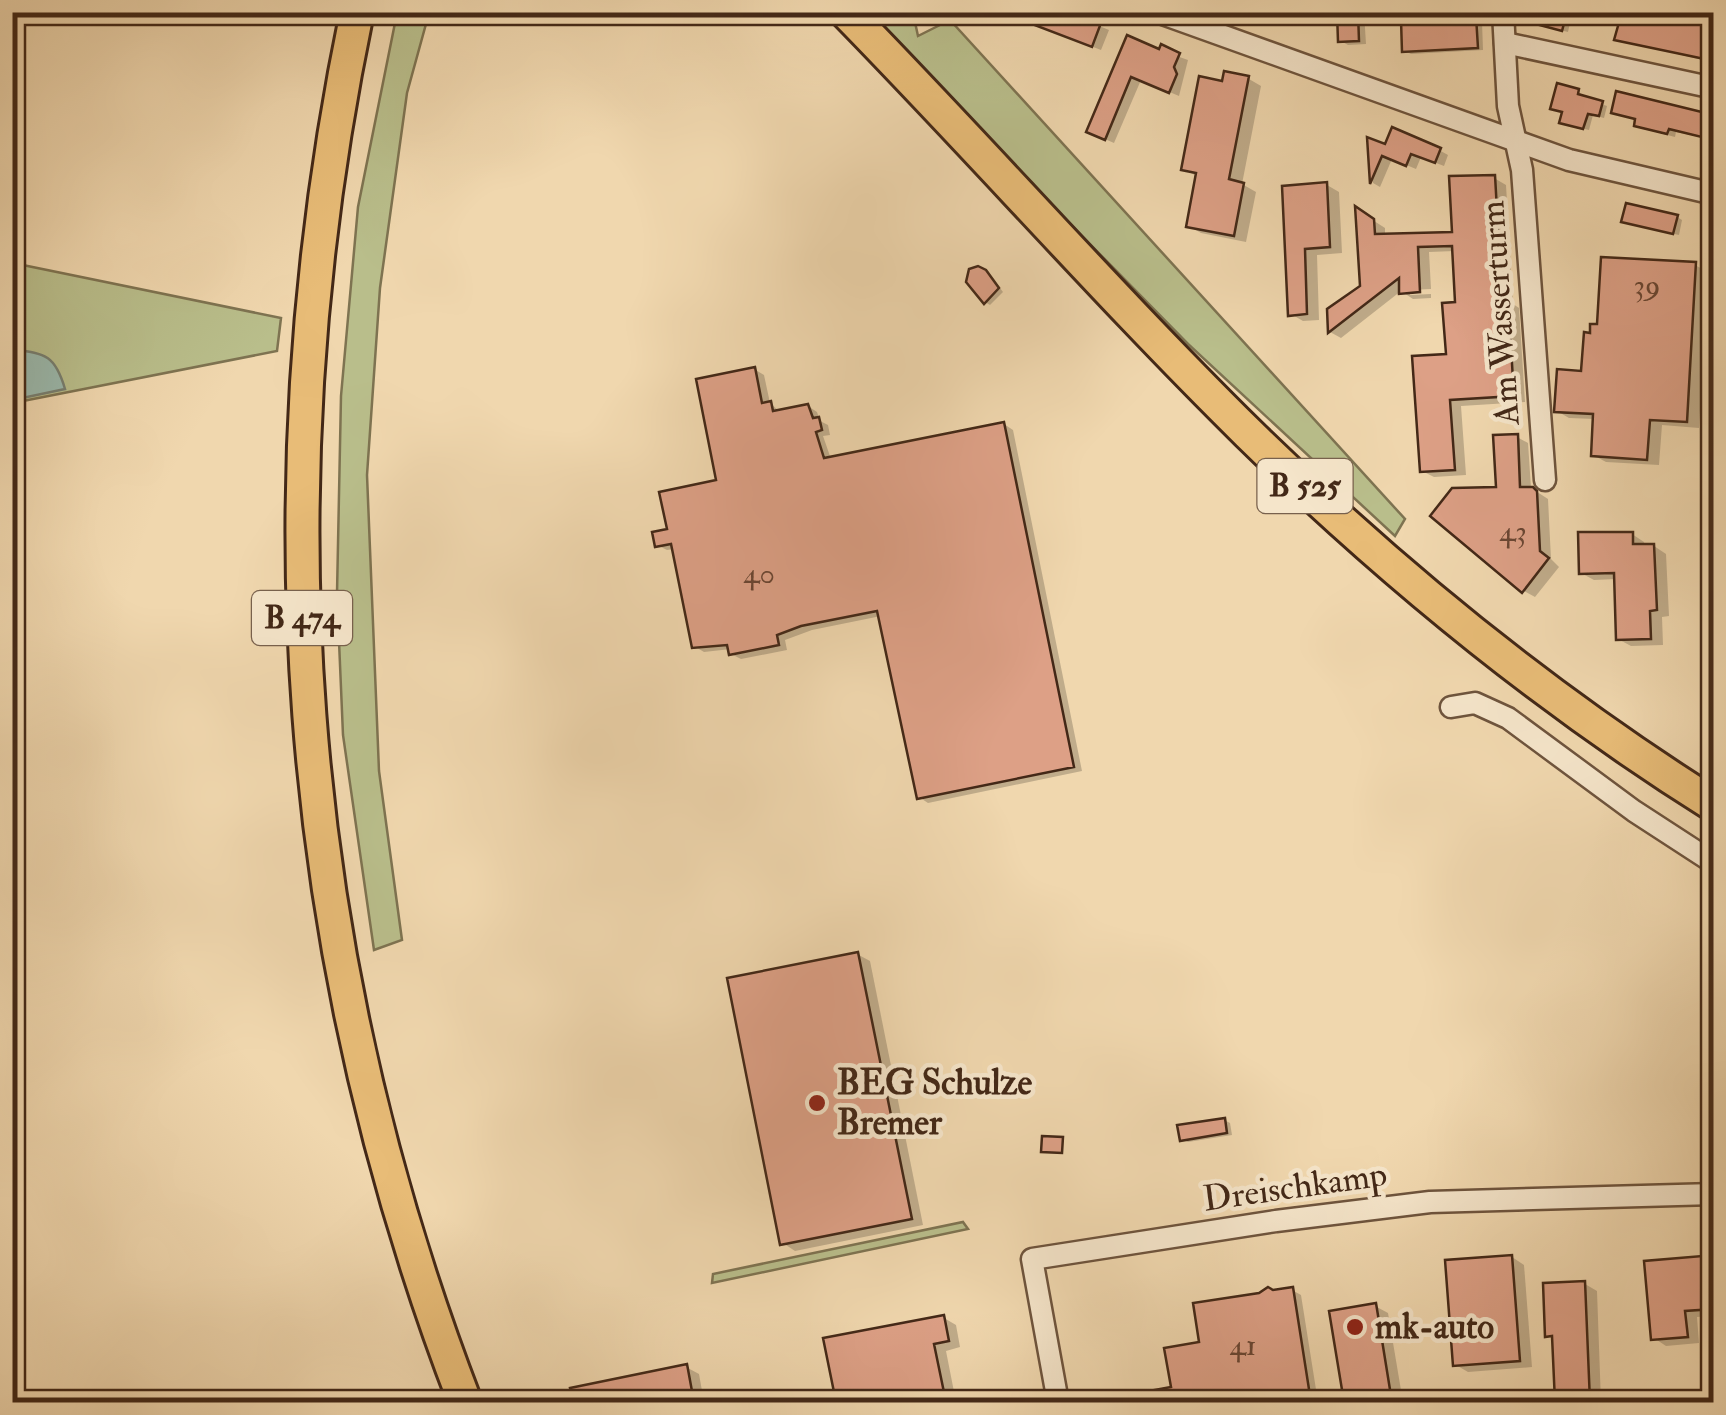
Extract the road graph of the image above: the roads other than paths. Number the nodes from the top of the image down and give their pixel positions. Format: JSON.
{"nodes":[{"id":1,"x":357,"y":12,"type":"edge"},
{"id":2,"x":846,"y":12,"type":"edge"},
{"id":3,"x":1157,"y":12,"type":"edge"},
{"id":4,"x":1503,"y":12,"type":"edge"},
{"id":5,"x":1504,"y":43,"type":"junction"},
{"id":6,"x":1714,"y":88,"type":"edge"},
{"id":7,"x":1515,"y":142,"type":"junction"},
{"id":8,"x":1714,"y":194,"type":"edge"},
{"id":9,"x":1545,"y":480,"type":"dead end"},
{"id":10,"x":1450,"y":707,"type":"dead end"},
{"id":11,"x":1714,"y":805,"type":"edge"},
{"id":12,"x":1714,"y":862,"type":"edge"},
{"id":13,"x":1714,"y":1194,"type":"edge"},
{"id":14,"x":465,"y":1402,"type":"edge"},
{"id":15,"x":1058,"y":1402,"type":"edge"}],
"edges":[{"from":1,"to":14,"type":"main road","number":"B 474"},
{"from":2,"to":11,"type":"main road","number":"B 525"},
{"from":3,"to":7,"type":"street"},
{"from":4,"to":5,"type":"street","name":"Am Wasserturm"},
{"from":5,"to":6,"type":"street"},
{"from":5,"to":7,"type":"street","name":"Am Wasserturm"},
{"from":7,"to":8,"type":"street"},
{"from":7,"to":9,"type":"street","name":"Am Wasserturm"},
{"from":10,"to":12,"type":"street"},
{"from":13,"to":15,"type":"street","name":"Dreischkamp"}]}
